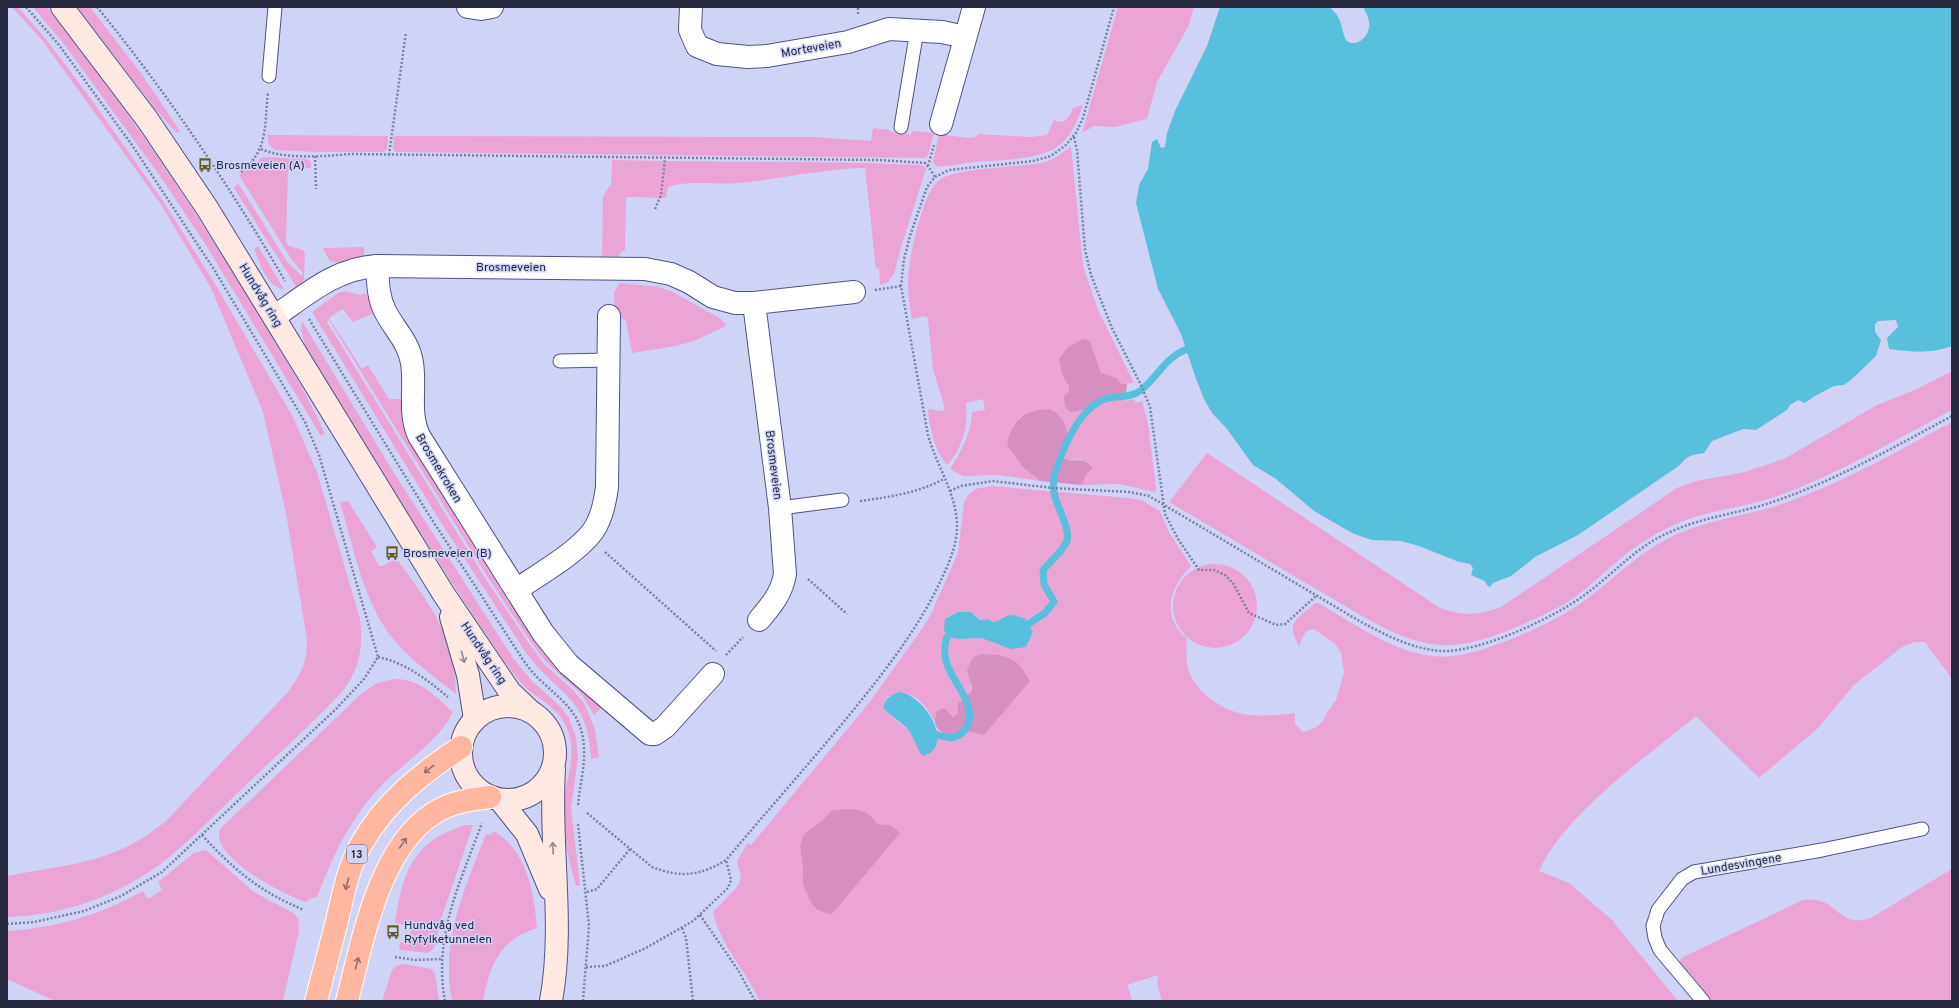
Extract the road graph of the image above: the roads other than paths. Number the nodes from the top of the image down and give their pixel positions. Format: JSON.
{"nodes":[{"id":1,"x":62,"y":7,"type":"edge"},
{"id":2,"x":275,"y":7,"type":"edge"},
{"id":3,"x":468,"y":7,"type":"edge"},
{"id":4,"x":492,"y":7,"type":"edge"},
{"id":5,"x":691,"y":7,"type":"edge"},
{"id":6,"x":974,"y":7,"type":"edge"},
{"id":7,"x":917,"y":30,"type":"junction"},
{"id":8,"x":965,"y":37,"type":"junction"},
{"id":9,"x":269,"y":76,"type":"road end"},
{"id":10,"x":941,"y":124,"type":"dead end"},
{"id":11,"x":902,"y":127,"type":"dead end"},
{"id":12,"x":377,"y":266,"type":"junction"},
{"id":13,"x":854,"y":292,"type":"dead end"},
{"id":14,"x":754,"y":303,"type":"junction"},
{"id":15,"x":609,"y":316,"type":"dead end"},
{"id":16,"x":274,"y":317,"type":"junction"},
{"id":17,"x":608,"y":360,"type":"junction"},
{"id":18,"x":560,"y":361,"type":"dead end"},
{"id":19,"x":842,"y":500,"type":"road end"},
{"id":20,"x":780,"y":508,"type":"junction"},
{"id":21,"x":516,"y":590,"type":"junction"},
{"id":22,"x":443,"y":593,"type":"junction"},
{"id":23,"x":759,"y":620,"type":"road end"},
{"id":24,"x":713,"y":674,"type":"dead end"},
{"id":25,"x":529,"y":710,"type":"junction"},
{"id":26,"x":475,"y":719,"type":"junction"},
{"id":27,"x":461,"y":747,"type":"junction"},
{"id":28,"x":554,"y":765,"type":"junction"},
{"id":29,"x":495,"y":799,"type":"junction"},
{"id":30,"x":1922,"y":829,"type":"dead end"},
{"id":31,"x":555,"y":901,"type":"junction"},
{"id":32,"x":316,"y":1001,"type":"edge"},
{"id":33,"x":347,"y":1001,"type":"edge"},
{"id":34,"x":551,"y":1001,"type":"edge"},
{"id":35,"x":1703,"y":1001,"type":"edge"}],
"edges":[{"from":1,"to":16,"type":"main road","name":"Hundvåg ring"},
{"from":2,"to":9,"type":"lane"},
{"from":3,"to":4,"type":"street"},
{"from":5,"to":7,"type":"street","name":"Morteveien"},
{"from":6,"to":8,"type":"street"},
{"from":7,"to":8,"type":"street","name":"Morteveien"},
{"from":7,"to":11,"type":"lane"},
{"from":8,"to":10,"type":"street"},
{"from":12,"to":14,"type":"street","name":"Brosmeveien"},
{"from":12,"to":16,"type":"street","name":"Brosmeveien"},
{"from":12,"to":21,"type":"street","name":"Brosmekroken"},
{"from":13,"to":14,"type":"street","name":"Brosmeveien"},
{"from":14,"to":20,"type":"street","name":"Brosmeveien"},
{"from":15,"to":17,"type":"street"},
{"from":16,"to":22,"type":"main road","name":"Hundvåg ring"},
{"from":17,"to":18,"type":"lane"},
{"from":17,"to":21,"type":"street"},
{"from":19,"to":20,"type":"lane"},
{"from":20,"to":23,"type":"street","name":"Brosmeveien"},
{"from":21,"to":24,"type":"street","name":"Brosmekroken"},
{"from":22,"to":25,"type":"main road","name":"Hundvåg ring"},
{"from":22,"to":26,"type":"main road","name":"Hundvåg ring","one_way":true},
{"from":25,"to":26,"type":"main road"},
{"from":25,"to":28,"type":"main road"},
{"from":26,"to":27,"type":"main road"},
{"from":27,"to":29,"type":"main road"},
{"from":27,"to":32,"type":"highway","number":"13","one_way":true},
{"from":28,"to":29,"type":"main road"},
{"from":31,"to":28,"type":"main road","one_way":true},
{"from":29,"to":31,"type":"main road"},
{"from":33,"to":29,"type":"highway","one_way":true},
{"from":30,"to":35,"type":"lane","name":"Lundesvingene"},
{"from":31,"to":34,"type":"main road"}]}
